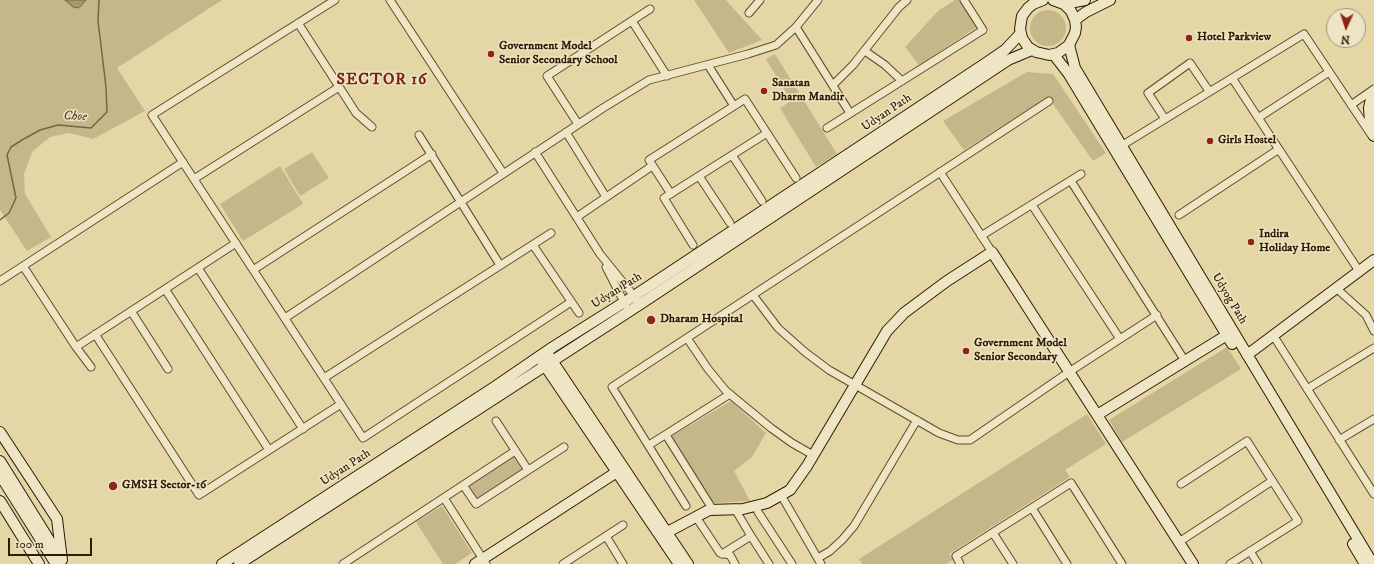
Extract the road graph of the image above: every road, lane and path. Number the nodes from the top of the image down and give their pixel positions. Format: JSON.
{"nodes":[{"id":1,"x":335,"y":0,"type":"edge"},
{"id":2,"x":390,"y":0,"type":"edge"},
{"id":3,"x":760,"y":0,"type":"edge"},
{"id":4,"x":818,"y":0,"type":"edge"},
{"id":5,"x":907,"y":0,"type":"edge"},
{"id":6,"x":964,"y":0,"type":"edge"},
{"id":7,"x":1022,"y":0,"type":"edge"},
{"id":8,"x":1043,"y":0,"type":"edge"},
{"id":9,"x":1053,"y":0,"type":"edge"},
{"id":10,"x":1084,"y":0,"type":"edge"},
{"id":11,"x":1110,"y":0,"type":"edge"},
{"id":12,"x":1064,"y":4,"type":"junction"},
{"id":13,"x":650,"y":9,"type":"dead end"},
{"id":14,"x":1024,"y":12,"type":"junction"},
{"id":15,"x":749,"y":13,"type":"dead end"},
{"id":16,"x":1075,"y":20,"type":"junction"},
{"id":17,"x":632,"y":21,"type":"junction"},
{"id":18,"x":298,"y":23,"type":"junction"},
{"id":19,"x":796,"y":27,"type":"junction"},
{"id":20,"x":1021,"y":33,"type":"junction"},
{"id":21,"x":1069,"y":45,"type":"junction"},
{"id":22,"x":1032,"y":50,"type":"junction"},
{"id":23,"x":864,"y":51,"type":"junction"},
{"id":24,"x":1054,"y":55,"type":"junction"},
{"id":25,"x":708,"y":65,"type":"junction"},
{"id":26,"x":1329,"y":72,"type":"junction"},
{"id":27,"x":667,"y":76,"type":"junction"},
{"id":28,"x":1232,"y":78,"type":"junction"},
{"id":29,"x":902,"y":81,"type":"junction"},
{"id":30,"x":832,"y":85,"type":"junction"},
{"id":31,"x":339,"y":87,"type":"junction"},
{"id":32,"x":1374,"y":89,"type":"edge"},
{"id":33,"x":1210,"y":91,"type":"junction"},
{"id":34,"x":1374,"y":94,"type":"edge"},
{"id":35,"x":1049,"y":101,"type":"dead end"},
{"id":36,"x":1351,"y":105,"type":"junction"},
{"id":37,"x":734,"y":106,"type":"junction"},
{"id":38,"x":850,"y":113,"type":"junction"},
{"id":39,"x":1258,"y":118,"type":"junction"},
{"id":40,"x":1164,"y":119,"type":"junction"},
{"id":41,"x":578,"y":124,"type":"junction"},
{"id":42,"x":372,"y":127,"type":"dead end"},
{"id":43,"x":827,"y":128,"type":"dead end"},
{"id":44,"x":566,"y":132,"type":"junction"},
{"id":45,"x":767,"y":133,"type":"junction"},
{"id":46,"x":419,"y":135,"type":"dead end"},
{"id":47,"x":1374,"y":138,"type":"edge"},
{"id":48,"x":1121,"y":146,"type":"junction"},
{"id":49,"x":1279,"y":149,"type":"junction"},
{"id":50,"x":535,"y":152,"type":"junction"},
{"id":51,"x":432,"y":154,"type":"junction"},
{"id":52,"x":732,"y":155,"type":"junction"},
{"id":53,"x":183,"y":162,"type":"junction"},
{"id":54,"x":652,"y":166,"type":"junction"},
{"id":55,"x":940,"y":172,"type":"junction"},
{"id":56,"x":502,"y":173,"type":"junction"},
{"id":57,"x":1081,"y":174,"type":"dead end"},
{"id":58,"x":699,"y":176,"type":"junction"},
{"id":59,"x":796,"y":178,"type":"dead end"},
{"id":60,"x":194,"y":179,"type":"junction"},
{"id":61,"x":1071,"y":181,"type":"junction"},
{"id":62,"x":671,"y":194,"type":"junction"},
{"id":63,"x":606,"y":197,"type":"junction"},
{"id":64,"x":461,"y":201,"type":"junction"},
{"id":65,"x":762,"y":201,"type":"dead end"},
{"id":66,"x":1032,"y":205,"type":"junction"},
{"id":67,"x":1179,"y":215,"type":"dead end"},
{"id":68,"x":577,"y":217,"type":"junction"},
{"id":69,"x":730,"y":223,"type":"dead end"},
{"id":70,"x":551,"y":233,"type":"dead end"},
{"id":71,"x":982,"y":236,"type":"junction"},
{"id":72,"x":236,"y":243,"type":"junction"},
{"id":73,"x":533,"y":244,"type":"junction"},
{"id":74,"x":693,"y":244,"type":"dead end"},
{"id":75,"x":992,"y":252,"type":"junction"},
{"id":76,"x":600,"y":254,"type":"junction"},
{"id":77,"x":1374,"y":260,"type":"edge"},
{"id":78,"x":500,"y":265,"type":"junction"},
{"id":79,"x":22,"y":266,"type":"junction"},
{"id":80,"x":198,"y":268,"type":"junction"},
{"id":81,"x":253,"y":270,"type":"junction"},
{"id":82,"x":1359,"y":271,"type":"junction"},
{"id":83,"x":0,"y":281,"type":"edge"},
{"id":84,"x":1336,"y":288,"type":"junction"},
{"id":85,"x":165,"y":289,"type":"junction"},
{"id":86,"x":753,"y":295,"type":"junction"},
{"id":87,"x":637,"y":301,"type":"junction"},
{"id":88,"x":571,"y":302,"type":"junction"},
{"id":89,"x":627,"y":307,"type":"junction"},
{"id":90,"x":131,"y":311,"type":"junction"},
{"id":91,"x":578,"y":313,"type":"dead end"},
{"id":92,"x":1157,"y":316,"type":"junction"},
{"id":93,"x":285,"y":318,"type":"junction"},
{"id":94,"x":1374,"y":331,"type":"edge"},
{"id":95,"x":95,"y":334,"type":"junction"},
{"id":96,"x":1227,"y":335,"type":"junction"},
{"id":97,"x":1273,"y":335,"type":"junction"},
{"id":98,"x":687,"y":338,"type":"junction"},
{"id":99,"x":1120,"y":339,"type":"junction"},
{"id":100,"x":76,"y":346,"type":"junction"},
{"id":101,"x":1374,"y":348,"type":"edge"},
{"id":102,"x":542,"y":354,"type":"junction"},
{"id":103,"x":562,"y":354,"type":"junction"},
{"id":104,"x":1247,"y":354,"type":"junction"},
{"id":105,"x":1185,"y":361,"type":"junction"},
{"id":106,"x":549,"y":363,"type":"junction"},
{"id":107,"x":91,"y":367,"type":"dead end"},
{"id":108,"x":168,"y":369,"type":"dead end"},
{"id":109,"x":536,"y":371,"type":"junction"},
{"id":110,"x":1069,"y":372,"type":"junction"},
{"id":111,"x":324,"y":378,"type":"junction"},
{"id":112,"x":559,"y":378,"type":"junction"},
{"id":113,"x":855,"y":384,"type":"junction"},
{"id":114,"x":1307,"y":389,"type":"junction"},
{"id":115,"x":730,"y":394,"type":"junction"},
{"id":116,"x":341,"y":404,"type":"junction"},
{"id":117,"x":1097,"y":415,"type":"junction"},
{"id":118,"x":1374,"y":419,"type":"edge"},
{"id":119,"x":917,"y":420,"type":"junction"},
{"id":120,"x":496,"y":421,"type":"dead end"},
{"id":121,"x":303,"y":429,"type":"junction"},
{"id":122,"x":0,"y":432,"type":"edge"},
{"id":123,"x":666,"y":434,"type":"junction"},
{"id":124,"x":1339,"y":440,"type":"junction"},
{"id":125,"x":649,"y":445,"type":"junction"},
{"id":126,"x":564,"y":447,"type":"dead end"},
{"id":127,"x":269,"y":450,"type":"junction"},
{"id":128,"x":515,"y":451,"type":"junction"},
{"id":129,"x":813,"y":455,"type":"junction"},
{"id":130,"x":0,"y":461,"type":"edge"},
{"id":131,"x":528,"y":470,"type":"junction"},
{"id":132,"x":620,"y":470,"type":"junction"},
{"id":133,"x":0,"y":475,"type":"edge"},
{"id":134,"x":1272,"y":481,"type":"junction"},
{"id":135,"x":1182,"y":484,"type":"dead end"},
{"id":136,"x":464,"y":485,"type":"junction"},
{"id":137,"x":1373,"y":489,"type":"edge"},
{"id":138,"x":781,"y":495,"type":"junction"},
{"id":139,"x":444,"y":498,"type":"junction"},
{"id":140,"x":0,"y":501,"type":"edge"},
{"id":141,"x":686,"y":506,"type":"dead end"},
{"id":142,"x":756,"y":506,"type":"junction"},
{"id":143,"x":1032,"y":508,"type":"junction"},
{"id":144,"x":735,"y":509,"type":"junction"},
{"id":145,"x":713,"y":510,"type":"junction"},
{"id":146,"x":696,"y":517,"type":"junction"},
{"id":147,"x":623,"y":525,"type":"dead end"},
{"id":148,"x":993,"y":532,"type":"junction"},
{"id":149,"x":664,"y":535,"type":"junction"},
{"id":150,"x":606,"y":536,"type":"junction"},
{"id":151,"x":751,"y":536,"type":"junction"},
{"id":152,"x":1179,"y":542,"type":"junction"},
{"id":153,"x":1250,"y":552,"type":"junction"},
{"id":154,"x":722,"y":554,"type":"junction"},
{"id":155,"x":37,"y":561,"type":"edge"},
{"id":156,"x":482,"y":562,"type":"edge"},
{"id":157,"x":61,"y":563,"type":"edge"},
{"id":158,"x":820,"y":563,"type":"edge"},
{"id":159,"x":52,"y":564,"type":"edge"},
{"id":160,"x":222,"y":564,"type":"edge"},
{"id":161,"x":239,"y":564,"type":"edge"},
{"id":162,"x":344,"y":564,"type":"edge"},
{"id":163,"x":563,"y":564,"type":"edge"},
{"id":164,"x":623,"y":564,"type":"edge"},
{"id":165,"x":679,"y":564,"type":"edge"},
{"id":166,"x":688,"y":564,"type":"edge"},
{"id":167,"x":735,"y":564,"type":"edge"},
{"id":168,"x":769,"y":564,"type":"edge"},
{"id":169,"x":792,"y":564,"type":"edge"},
{"id":170,"x":960,"y":564,"type":"edge"},
{"id":171,"x":1013,"y":564,"type":"edge"},
{"id":172,"x":1067,"y":564,"type":"edge"},
{"id":173,"x":1122,"y":564,"type":"edge"},
{"id":174,"x":1193,"y":564,"type":"edge"},
{"id":175,"x":1230,"y":564,"type":"edge"},
{"id":176,"x":1258,"y":564,"type":"edge"},
{"id":177,"x":1365,"y":564,"type":"edge"},
{"id":178,"x":1373,"y":564,"type":"edge"}],
"edges":[{"from":1,"to":18,"type":"street"},
{"from":2,"to":56,"type":"street"},
{"from":3,"to":15,"type":"street"},
{"from":4,"to":19,"type":"street"},
{"from":5,"to":23,"type":"street"},
{"from":6,"to":29,"type":"street"},
{"from":7,"to":14,"type":"main road"},
{"from":8,"to":14,"type":"main road"},
{"from":9,"to":12,"type":"main road"},
{"from":10,"to":12,"type":"main road"},
{"from":11,"to":16,"type":"main road"},
{"from":12,"to":16,"type":"main road"},
{"from":13,"to":17,"type":"street"},
{"from":14,"to":20,"type":"main road"},
{"from":16,"to":21,"type":"main road"},
{"from":17,"to":27,"type":"street"},
{"from":17,"to":41,"type":"street"},
{"from":18,"to":31,"type":"street"},
{"from":18,"to":53,"type":"street"},
{"from":19,"to":25,"type":"street"},
{"from":19,"to":30,"type":"street"},
{"from":20,"to":22,"type":"main road"},
{"from":20,"to":87,"type":"main road","name":"Udyan Path"},
{"from":21,"to":24,"type":"main road"},
{"from":21,"to":48,"type":"main road","name":"Udyog Path"},
{"from":22,"to":24,"type":"main road"},
{"from":22,"to":87,"type":"main road","name":"Udyan Path"},
{"from":23,"to":29,"type":"street"},
{"from":23,"to":30,"type":"street"},
{"from":24,"to":96,"type":"main road","name":"Udyog Path"},
{"from":25,"to":27,"type":"street"},
{"from":25,"to":37,"type":"street"},
{"from":26,"to":28,"type":"street"},
{"from":26,"to":36,"type":"street"},
{"from":26,"to":39,"type":"street"},
{"from":27,"to":41,"type":"street"},
{"from":28,"to":33,"type":"street"},
{"from":28,"to":39,"type":"street"},
{"from":29,"to":38,"type":"street"},
{"from":30,"to":38,"type":"street"},
{"from":31,"to":42,"type":"street"},
{"from":31,"to":60,"type":"street"},
{"from":32,"to":36,"type":"street"},
{"from":33,"to":40,"type":"street"},
{"from":33,"to":40,"type":"street"},
{"from":34,"to":47,"type":"main road"},
{"from":35,"to":55,"type":"street"},
{"from":36,"to":47,"type":"street"},
{"from":37,"to":45,"type":"street"},
{"from":37,"to":54,"type":"street"},
{"from":38,"to":43,"type":"street"},
{"from":39,"to":49,"type":"street"},
{"from":40,"to":48,"type":"street"},
{"from":41,"to":44,"type":"street"},
{"from":44,"to":50,"type":"street"},
{"from":44,"to":63,"type":"street"},
{"from":45,"to":52,"type":"street"},
{"from":45,"to":59,"type":"street"},
{"from":46,"to":51,"type":"street"},
{"from":48,"to":104,"type":"main road","name":"Udyog Path"},
{"from":49,"to":67,"type":"street"},
{"from":49,"to":82,"type":"street"},
{"from":50,"to":56,"type":"street"},
{"from":50,"to":68,"type":"street"},
{"from":51,"to":64,"type":"street"},
{"from":51,"to":81,"type":"street"},
{"from":52,"to":58,"type":"street"},
{"from":52,"to":65,"type":"street"},
{"from":53,"to":60,"type":"street"},
{"from":53,"to":79,"type":"street"},
{"from":54,"to":62,"type":"street"},
{"from":54,"to":63,"type":"street"},
{"from":55,"to":71,"type":"street"},
{"from":55,"to":86,"type":"street"},
{"from":56,"to":64,"type":"street"},
{"from":57,"to":61,"type":"street"},
{"from":58,"to":62,"type":"street"},
{"from":58,"to":69,"type":"street"},
{"from":60,"to":72,"type":"street"},
{"from":61,"to":66,"type":"street"},
{"from":61,"to":92,"type":"street"},
{"from":62,"to":74,"type":"street"},
{"from":63,"to":68,"type":"street"},
{"from":64,"to":78,"type":"street"},
{"from":64,"to":93,"type":"street"},
{"from":66,"to":71,"type":"street"},
{"from":66,"to":99,"type":"street"},
{"from":68,"to":76,"type":"street"},
{"from":70,"to":73,"type":"street"},
{"from":71,"to":75,"type":"street"},
{"from":72,"to":80,"type":"street"},
{"from":72,"to":81,"type":"street"},
{"from":73,"to":78,"type":"street"},
{"from":73,"to":88,"type":"street"},
{"from":75,"to":110,"type":"main road"},
{"from":75,"to":113,"type":"main road"},
{"from":76,"to":87,"type":"street"},
{"from":76,"to":89,"type":"street"},
{"from":77,"to":82,"type":"main road"},
{"from":78,"to":111,"type":"street"},
{"from":79,"to":83,"type":"street"},
{"from":79,"to":100,"type":"street"},
{"from":80,"to":85,"type":"street"},
{"from":80,"to":121,"type":"street"},
{"from":81,"to":93,"type":"street"},
{"from":82,"to":84,"type":"main road"},
{"from":84,"to":94,"type":"street"},
{"from":84,"to":97,"type":"main road"},
{"from":85,"to":90,"type":"street"},
{"from":85,"to":127,"type":"street"},
{"from":86,"to":98,"type":"street"},
{"from":86,"to":113,"type":"street"},
{"from":87,"to":89,"type":"main road","name":"Udyan Path"},
{"from":88,"to":91,"type":"street"},
{"from":88,"to":116,"type":"street"},
{"from":89,"to":102,"type":"main road","name":"Udyan Path"},
{"from":89,"to":103,"type":"main road","name":"Udyan Path"},
{"from":90,"to":95,"type":"street"},
{"from":90,"to":108,"type":"street"},
{"from":92,"to":99,"type":"street"},
{"from":92,"to":105,"type":"street"},
{"from":93,"to":111,"type":"street"},
{"from":95,"to":100,"type":"street"},
{"from":95,"to":127,"type":"street"},
{"from":96,"to":105,"type":"main road"},
{"from":96,"to":177,"type":"main road","name":"Udyog Path"},
{"from":97,"to":104,"type":"main road"},
{"from":97,"to":114,"type":"street"},
{"from":98,"to":115,"type":"street"},
{"from":98,"to":125,"type":"street"},
{"from":99,"to":110,"type":"street"},
{"from":100,"to":107,"type":"street"},
{"from":101,"to":114,"type":"street"},
{"from":102,"to":106,"type":"main road"},
{"from":102,"to":160,"type":"main road","name":"Udyan Path"},
{"from":103,"to":106,"type":"main road","name":"Udyan Path"},
{"from":103,"to":112,"type":"main road"},
{"from":104,"to":178,"type":"main road","name":"Udyog Path"},
{"from":105,"to":117,"type":"main road"},
{"from":106,"to":109,"type":"main road","name":"Udyan Path"},
{"from":106,"to":112,"type":"main road"},
{"from":109,"to":112,"type":"main road"},
{"from":109,"to":161,"type":"main road","name":"Udyan Path"},
{"from":110,"to":117,"type":"main road"},
{"from":110,"to":119,"type":"street"},
{"from":111,"to":116,"type":"street"},
{"from":112,"to":132,"type":"main road"},
{"from":113,"to":119,"type":"street"},
{"from":113,"to":129,"type":"main road"},
{"from":114,"to":124,"type":"street"},
{"from":115,"to":123,"type":"street"},
{"from":115,"to":129,"type":"street"},
{"from":116,"to":121,"type":"street"},
{"from":117,"to":152,"type":"main road"},
{"from":118,"to":124,"type":"street"},
{"from":119,"to":158,"type":"street"},
{"from":120,"to":128,"type":"street"},
{"from":121,"to":127,"type":"street"},
{"from":122,"to":157,"type":"main road"},
{"from":123,"to":125,"type":"street"},
{"from":123,"to":145,"type":"street"},
{"from":124,"to":137,"type":"street"},
{"from":125,"to":141,"type":"street"},
{"from":126,"to":131,"type":"street"},
{"from":128,"to":131,"type":"street"},
{"from":128,"to":136,"type":"street"},
{"from":129,"to":138,"type":"main road"},
{"from":130,"to":157,"type":"main road"},
{"from":131,"to":136,"type":"street"},
{"from":132,"to":149,"type":"main road"},
{"from":132,"to":156,"type":"main road"},
{"from":133,"to":157,"type":"main road"},
{"from":134,"to":135,"type":"street"},
{"from":134,"to":152,"type":"street"},
{"from":134,"to":153,"type":"street"},
{"from":136,"to":139,"type":"street"},
{"from":138,"to":142,"type":"main road"},
{"from":138,"to":158,"type":"street"},
{"from":139,"to":156,"type":"street"},
{"from":139,"to":162,"type":"street"},
{"from":140,"to":155,"type":"main road"},
{"from":142,"to":144,"type":"main road"},
{"from":142,"to":169,"type":"street"},
{"from":143,"to":148,"type":"street"},
{"from":143,"to":172,"type":"street"},
{"from":143,"to":173,"type":"street"},
{"from":144,"to":145,"type":"main road"},
{"from":144,"to":151,"type":"street"},
{"from":145,"to":146,"type":"main road"},
{"from":146,"to":149,"type":"main road"},
{"from":146,"to":154,"type":"street"},
{"from":147,"to":150,"type":"street"},
{"from":148,"to":170,"type":"street"},
{"from":148,"to":171,"type":"street"},
{"from":149,"to":165,"type":"main road"},
{"from":149,"to":166,"type":"main road"},
{"from":150,"to":163,"type":"street"},
{"from":150,"to":164,"type":"street"},
{"from":151,"to":154,"type":"street"},
{"from":151,"to":168,"type":"street"},
{"from":152,"to":174,"type":"main road"},
{"from":153,"to":175,"type":"street"},
{"from":153,"to":176,"type":"street"},
{"from":154,"to":167,"type":"street"},
{"from":155,"to":159,"type":"main road"}]}
